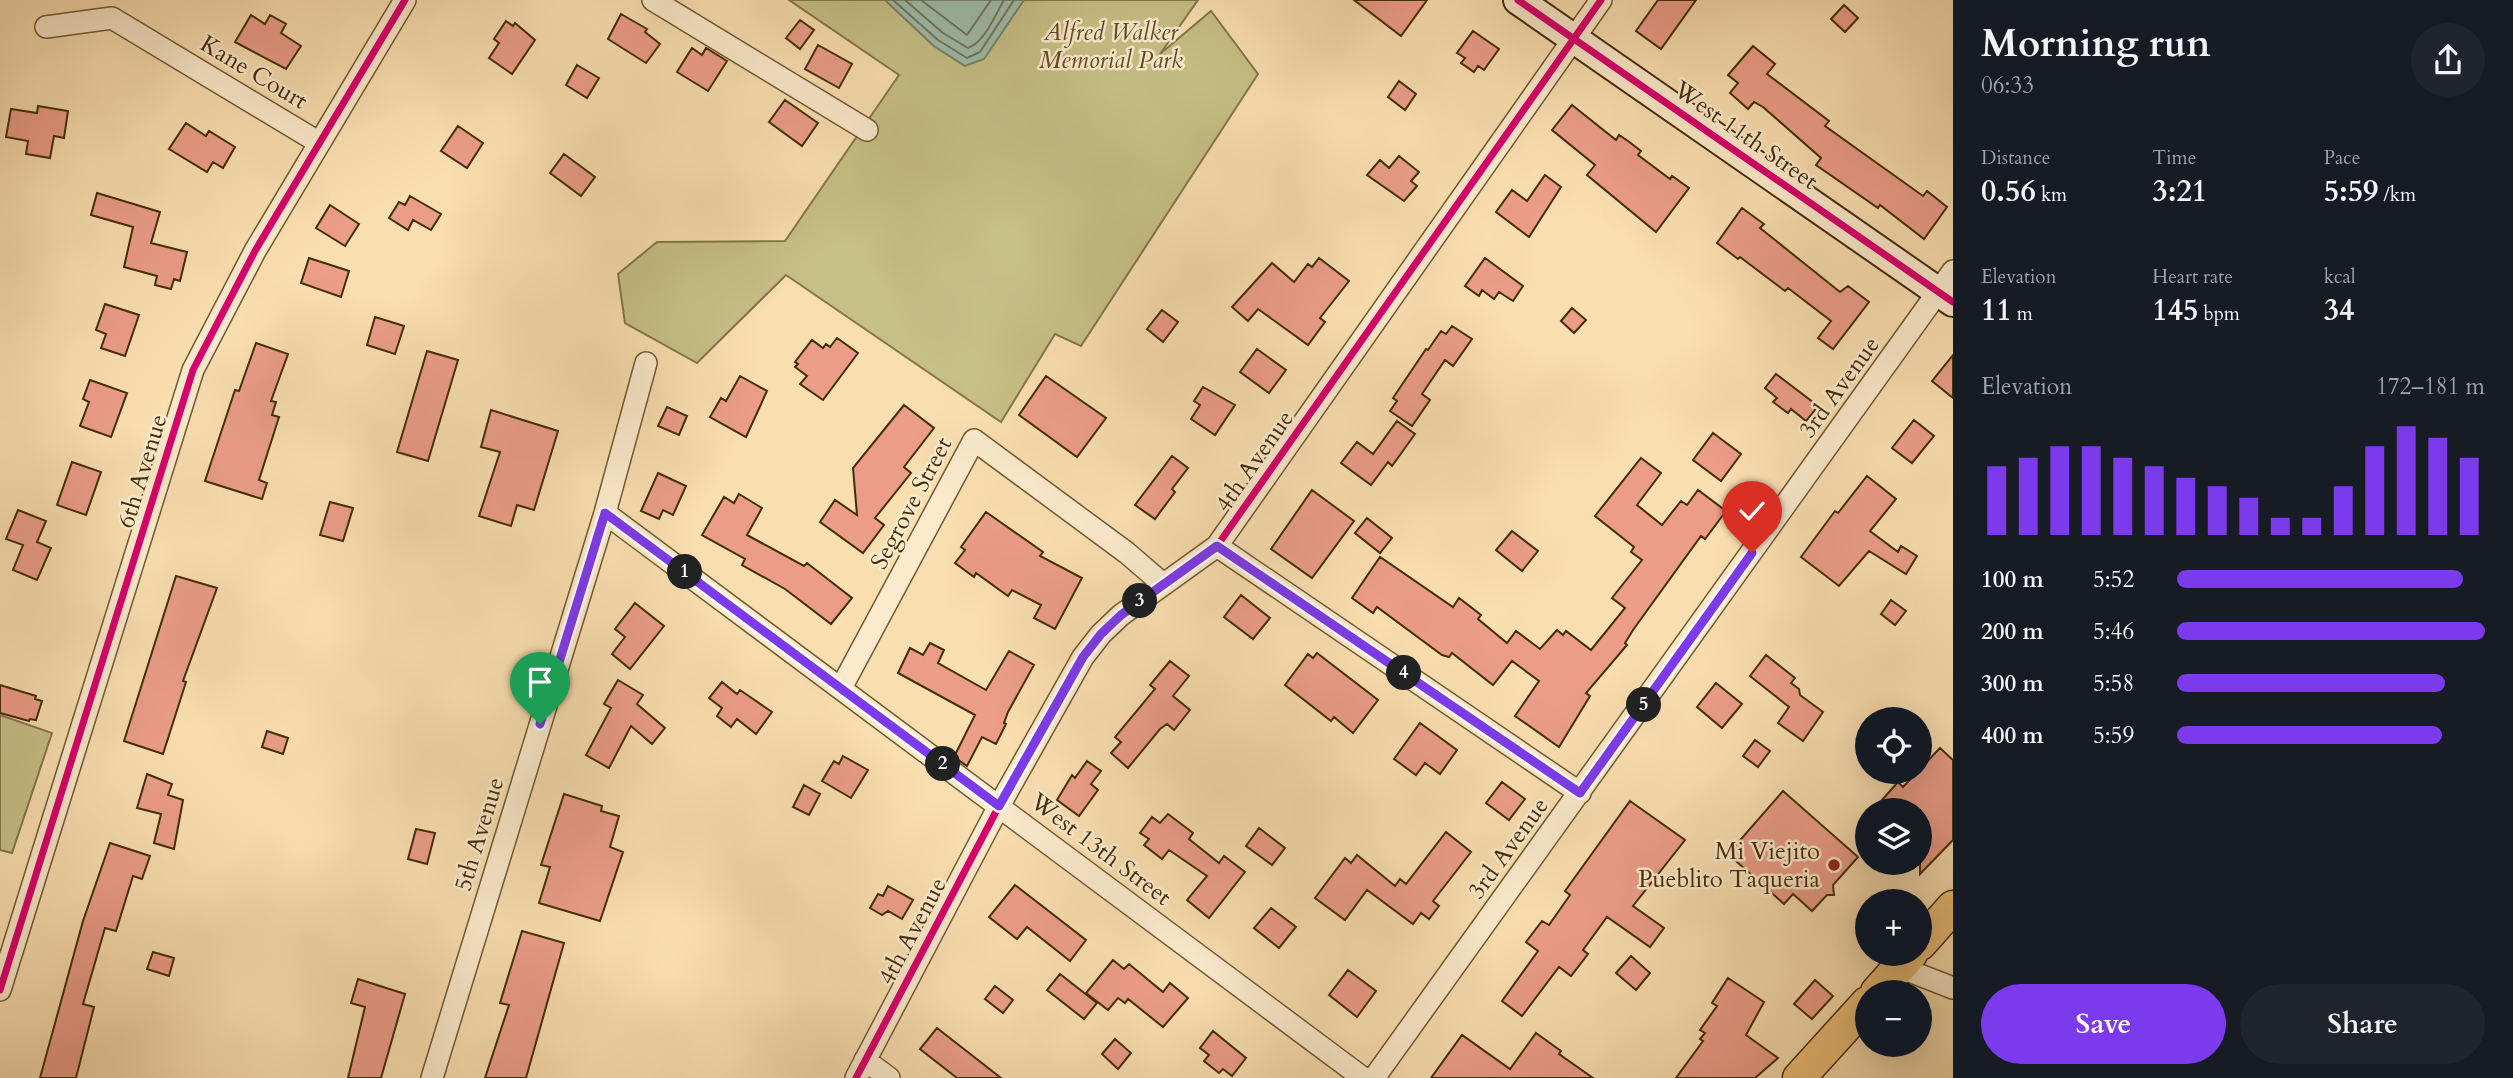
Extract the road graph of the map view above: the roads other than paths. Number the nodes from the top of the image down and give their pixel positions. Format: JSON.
{"nodes":[{"id":1,"x":405,"y":0,"type":"edge"},
{"id":2,"x":653,"y":0,"type":"edge"},
{"id":3,"x":1518,"y":0,"type":"edge"},
{"id":4,"x":1601,"y":0,"type":"edge"},
{"id":5,"x":46,"y":27,"type":"dead end"},
{"id":6,"x":1574,"y":40,"type":"junction"},
{"id":7,"x":867,"y":130,"type":"dead end"},
{"id":8,"x":318,"y":142,"type":"junction"},
{"id":9,"x":1948,"y":288,"type":"edge"},
{"id":10,"x":646,"y":363,"type":"dead end"},
{"id":11,"x":605,"y":513,"type":"junction"},
{"id":12,"x":1217,"y":546,"type":"junction"},
{"id":13,"x":1163,"y":584,"type":"junction"},
{"id":14,"x":841,"y":688,"type":"junction"},
{"id":15,"x":1580,"y":793,"type":"junction"},
{"id":16,"x":999,"y":806,"type":"junction"},
{"id":17,"x":1953,"y":907,"type":"edge"},
{"id":18,"x":1932,"y":931,"type":"edge"},
{"id":19,"x":1900,"y":966,"type":"edge"},
{"id":20,"x":1915,"y":966,"type":"edge"},
{"id":21,"x":1888,"y":980,"type":"edge"},
{"id":22,"x":1953,"y":988,"type":"edge"},
{"id":23,"x":0,"y":990,"type":"edge"},
{"id":24,"x":1855,"y":1016,"type":"edge"},
{"id":25,"x":860,"y":1069,"type":"edge"},
{"id":26,"x":432,"y":1078,"type":"edge"},
{"id":27,"x":889,"y":1078,"type":"edge"},
{"id":28,"x":1363,"y":1078,"type":"edge"},
{"id":29,"x":1374,"y":1078,"type":"edge"},
{"id":30,"x":1799,"y":1078,"type":"edge"}],
"edges":[{"from":1,"to":8,"type":"street","name":"6th Avenue"},
{"from":2,"to":7,"type":"street"},
{"from":3,"to":6,"type":"street","name":"West 11th Street"},
{"from":4,"to":6,"type":"street","name":"4th Avenue"},
{"from":5,"to":8,"type":"street","name":"Kane Court"},
{"from":6,"to":9,"type":"street","name":"West 11th Street"},
{"from":6,"to":12,"type":"street","name":"4th Avenue"},
{"from":8,"to":23,"type":"street","name":"6th Avenue"},
{"from":9,"to":15,"type":"street","name":"3rd Avenue"},
{"from":10,"to":11,"type":"street","name":"5th Avenue"},
{"from":11,"to":14,"type":"street","name":"West 13th Street"},
{"from":11,"to":26,"type":"street","name":"5th Avenue"},
{"from":12,"to":13,"type":"street","name":"4th Avenue"},
{"from":12,"to":15,"type":"street"},
{"from":13,"to":14,"type":"street","name":"Segrove Street"},
{"from":13,"to":16,"type":"street","name":"4th Avenue"},
{"from":14,"to":16,"type":"street","name":"West 13th Street"},
{"from":15,"to":29,"type":"street","name":"3rd Avenue"},
{"from":16,"to":25,"type":"street","name":"4th Avenue"},
{"from":16,"to":28,"type":"street","name":"West 13th Street"},
{"from":17,"to":18,"type":"main road"},
{"from":19,"to":21,"type":"main road"},
{"from":20,"to":22,"type":"street"},
{"from":24,"to":30,"type":"main road"},
{"from":25,"to":27,"type":"street"}]}
